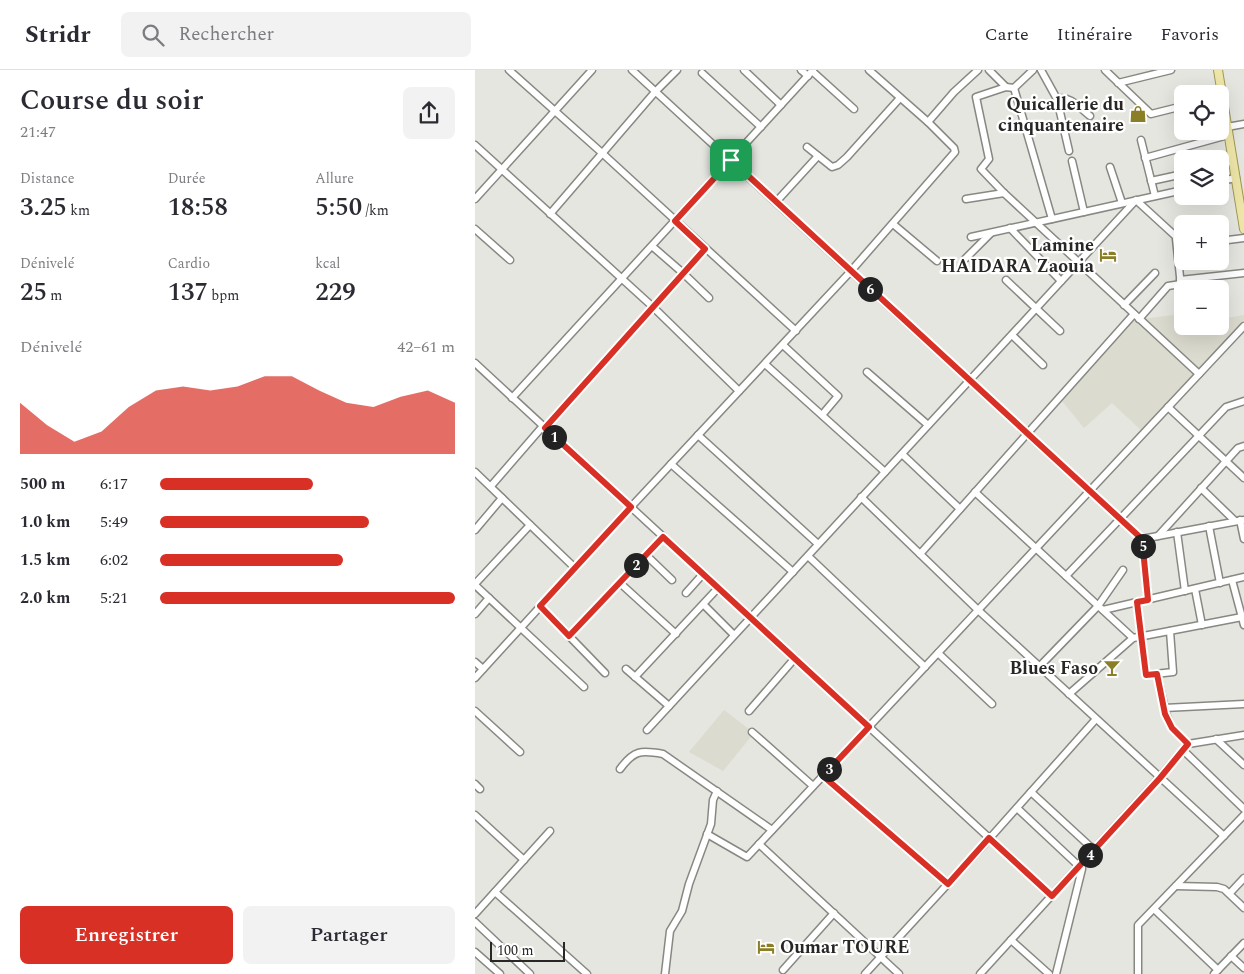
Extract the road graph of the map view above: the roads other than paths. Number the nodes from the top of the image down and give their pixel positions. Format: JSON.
{"nodes":[{"id":1,"x":509,"y":70,"type":"edge"},
{"id":2,"x":592,"y":70,"type":"edge"},
{"id":3,"x":632,"y":70,"type":"edge"},
{"id":4,"x":677,"y":70,"type":"edge"},
{"id":5,"x":745,"y":70,"type":"edge"},
{"id":6,"x":801,"y":70,"type":"edge"},
{"id":7,"x":869,"y":70,"type":"edge"},
{"id":8,"x":978,"y":70,"type":"edge"},
{"id":9,"x":989,"y":70,"type":"edge"},
{"id":10,"x":1033,"y":70,"type":"edge"},
{"id":11,"x":1041,"y":70,"type":"edge"},
{"id":12,"x":1105,"y":70,"type":"edge"},
{"id":13,"x":1171,"y":70,"type":"edge"},
{"id":14,"x":1218,"y":70,"type":"edge"},
{"id":15,"x":811,"y":72,"type":"edge"},
{"id":16,"x":702,"y":73,"type":"dead end"},
{"id":17,"x":1118,"y":83,"type":"junction"},
{"id":18,"x":1220,"y":85,"type":"edge"},
{"id":19,"x":1006,"y":87,"type":"junction"},
{"id":20,"x":1014,"y":88,"type":"junction"},
{"id":21,"x":655,"y":92,"type":"junction"},
{"id":22,"x":900,"y":98,"type":"junction"},
{"id":23,"x":1057,"y":99,"type":"junction"},
{"id":24,"x":781,"y":105,"type":"junction"},
{"id":25,"x":1174,"y":108,"type":"edge"},
{"id":26,"x":854,"y":109,"type":"dead end"},
{"id":27,"x":555,"y":111,"type":"junction"},
{"id":28,"x":1089,"y":116,"type":"dead end"},
{"id":29,"x":928,"y":122,"type":"junction"},
{"id":30,"x":1244,"y":124,"type":"edge"},
{"id":31,"x":761,"y":126,"type":"junction"},
{"id":32,"x":1229,"y":131,"type":"edge"},
{"id":33,"x":1229,"y":137,"type":"edge"},
{"id":34,"x":1141,"y":140,"type":"dead end"},
{"id":35,"x":1200,"y":140,"type":"edge"},
{"id":36,"x":475,"y":145,"type":"edge"},
{"id":37,"x":807,"y":147,"type":"dead end"},
{"id":38,"x":1069,"y":151,"type":"dead end"},
{"id":39,"x":602,"y":152,"type":"junction"},
{"id":40,"x":818,"y":156,"type":"junction"},
{"id":41,"x":1145,"y":158,"type":"junction"},
{"id":42,"x":731,"y":160,"type":"junction"},
{"id":43,"x":1072,"y":160,"type":"dead end"},
{"id":44,"x":1233,"y":161,"type":"junction"},
{"id":45,"x":1229,"y":162,"type":"edge"},
{"id":46,"x":1110,"y":167,"type":"dead end"},
{"id":47,"x":501,"y":170,"type":"junction"},
{"id":48,"x":1174,"y":176,"type":"edge"},
{"id":49,"x":1236,"y":178,"type":"junction"},
{"id":50,"x":1229,"y":180,"type":"edge"},
{"id":51,"x":1151,"y":181,"type":"junction"},
{"id":52,"x":1174,"y":192,"type":"edge"},
{"id":53,"x":1241,"y":192,"type":"edge"},
{"id":54,"x":1004,"y":193,"type":"junction"},
{"id":55,"x":1155,"y":196,"type":"junction"},
{"id":56,"x":475,"y":199,"type":"edge"},
{"id":57,"x":966,"y":199,"type":"dead end"},
{"id":58,"x":1136,"y":200,"type":"junction"},
{"id":59,"x":777,"y":202,"type":"junction"},
{"id":60,"x":1122,"y":203,"type":"junction"},
{"id":61,"x":1084,"y":212,"type":"junction"},
{"id":62,"x":550,"y":214,"type":"junction"},
{"id":63,"x":1052,"y":219,"type":"junction"},
{"id":64,"x":675,"y":221,"type":"junction"},
{"id":65,"x":1036,"y":222,"type":"junction"},
{"id":66,"x":893,"y":224,"type":"junction"},
{"id":67,"x":1010,"y":228,"type":"junction"},
{"id":68,"x":1244,"y":228,"type":"edge"},
{"id":69,"x":475,"y":229,"type":"edge"},
{"id":70,"x":992,"y":232,"type":"junction"},
{"id":71,"x":1174,"y":236,"type":"edge"},
{"id":72,"x":971,"y":237,"type":"dead end"},
{"id":73,"x":1244,"y":238,"type":"edge"},
{"id":74,"x":1229,"y":240,"type":"edge"},
{"id":75,"x":653,"y":246,"type":"junction"},
{"id":76,"x":705,"y":249,"type":"junction"},
{"id":77,"x":965,"y":259,"type":"dead end"},
{"id":78,"x":510,"y":260,"type":"dead end"},
{"id":79,"x":937,"y":261,"type":"dead end"},
{"id":80,"x":1079,"y":262,"type":"junction"},
{"id":81,"x":851,"y":271,"type":"junction"},
{"id":82,"x":683,"y":273,"type":"junction"},
{"id":83,"x":1155,"y":273,"type":"dead end"},
{"id":84,"x":1244,"y":273,"type":"edge"},
{"id":85,"x":621,"y":279,"type":"junction"},
{"id":86,"x":1006,"y":280,"type":"dead end"},
{"id":87,"x":1194,"y":280,"type":"edge"},
{"id":88,"x":1061,"y":281,"type":"junction"},
{"id":89,"x":1174,"y":284,"type":"edge"},
{"id":90,"x":709,"y":298,"type":"dead end"},
{"id":91,"x":1124,"y":305,"type":"junction"},
{"id":92,"x":653,"y":307,"type":"junction"},
{"id":93,"x":1036,"y":308,"type":"junction"},
{"id":94,"x":1136,"y":316,"type":"junction"},
{"id":95,"x":1244,"y":326,"type":"edge"},
{"id":96,"x":796,"y":331,"type":"junction"},
{"id":97,"x":1060,"y":331,"type":"dead end"},
{"id":98,"x":1012,"y":335,"type":"junction"},
{"id":99,"x":783,"y":345,"type":"junction"},
{"id":100,"x":475,"y":364,"type":"edge"},
{"id":101,"x":765,"y":364,"type":"junction"},
{"id":102,"x":1043,"y":365,"type":"dead end"},
{"id":103,"x":867,"y":372,"type":"dead end"},
{"id":104,"x":1199,"y":374,"type":"junction"},
{"id":105,"x":970,"y":380,"type":"junction"},
{"id":106,"x":739,"y":391,"type":"junction"},
{"id":107,"x":512,"y":398,"type":"junction"},
{"id":108,"x":1244,"y":401,"type":"edge"},
{"id":109,"x":1168,"y":407,"type":"junction"},
{"id":110,"x":822,"y":415,"type":"junction"},
{"id":111,"x":928,"y":425,"type":"junction"},
{"id":112,"x":544,"y":427,"type":"junction"},
{"id":113,"x":1027,"y":434,"type":"junction"},
{"id":114,"x":698,"y":435,"type":"junction"},
{"id":115,"x":1199,"y":436,"type":"junction"},
{"id":116,"x":1244,"y":446,"type":"edge"},
{"id":117,"x":902,"y":454,"type":"junction"},
{"id":118,"x":1226,"y":461,"type":"junction"},
{"id":119,"x":671,"y":464,"type":"junction"},
{"id":120,"x":475,"y":472,"type":"edge"},
{"id":121,"x":885,"y":472,"type":"junction"},
{"id":122,"x":1244,"y":478,"type":"edge"},
{"id":123,"x":491,"y":486,"type":"junction"},
{"id":124,"x":1201,"y":488,"type":"junction"},
{"id":125,"x":1090,"y":491,"type":"junction"},
{"id":126,"x":975,"y":492,"type":"junction"},
{"id":127,"x":861,"y":497,"type":"junction"},
{"id":128,"x":502,"y":498,"type":"junction"},
{"id":129,"x":631,"y":507,"type":"junction"},
{"id":130,"x":960,"y":508,"type":"junction"},
{"id":131,"x":1120,"y":519,"type":"junction"},
{"id":132,"x":1240,"y":521,"type":"edge"},
{"id":133,"x":530,"y":525,"type":"junction"},
{"id":134,"x":1209,"y":526,"type":"junction"},
{"id":135,"x":475,"y":530,"type":"edge"},
{"id":136,"x":1177,"y":532,"type":"junction"},
{"id":137,"x":1157,"y":536,"type":"junction"},
{"id":138,"x":663,"y":537,"type":"junction"},
{"id":139,"x":1142,"y":539,"type":"junction"},
{"id":140,"x":1244,"y":539,"type":"edge"},
{"id":141,"x":818,"y":544,"type":"junction"},
{"id":142,"x":1036,"y":548,"type":"junction"},
{"id":143,"x":920,"y":554,"type":"junction"},
{"id":144,"x":646,"y":556,"type":"junction"},
{"id":145,"x":808,"y":556,"type":"junction"},
{"id":146,"x":575,"y":568,"type":"junction"},
{"id":147,"x":1123,"y":570,"type":"dead end"},
{"id":148,"x":793,"y":572,"type":"junction"},
{"id":149,"x":703,"y":574,"type":"junction"},
{"id":150,"x":1066,"y":576,"type":"junction"},
{"id":151,"x":1244,"y":578,"type":"edge"},
{"id":152,"x":672,"y":580,"type":"dead end"},
{"id":153,"x":1232,"y":580,"type":"junction"},
{"id":154,"x":620,"y":582,"type":"junction"},
{"id":155,"x":1220,"y":583,"type":"junction"},
{"id":156,"x":475,"y":585,"type":"edge"},
{"id":157,"x":718,"y":588,"type":"junction"},
{"id":158,"x":1195,"y":589,"type":"junction"},
{"id":159,"x":1185,"y":591,"type":"junction"},
{"id":160,"x":686,"y":593,"type":"dead end"},
{"id":161,"x":489,"y":598,"type":"junction"},
{"id":162,"x":1148,"y":600,"type":"junction"},
{"id":163,"x":1137,"y":602,"type":"junction"},
{"id":164,"x":704,"y":605,"type":"junction"},
{"id":165,"x":540,"y":606,"type":"junction"},
{"id":166,"x":1100,"y":608,"type":"junction"},
{"id":167,"x":1242,"y":609,"type":"edge"},
{"id":168,"x":978,"y":610,"type":"junction"},
{"id":169,"x":475,"y":614,"type":"edge"},
{"id":170,"x":1242,"y":617,"type":"junction"},
{"id":171,"x":750,"y":618,"type":"junction"},
{"id":172,"x":1202,"y":625,"type":"junction"},
{"id":173,"x":1244,"y":625,"type":"edge"},
{"id":174,"x":521,"y":628,"type":"junction"},
{"id":175,"x":1169,"y":631,"type":"junction"},
{"id":176,"x":675,"y":634,"type":"junction"},
{"id":177,"x":734,"y":635,"type":"junction"},
{"id":178,"x":569,"y":636,"type":"junction"},
{"id":179,"x":1141,"y":637,"type":"junction"},
{"id":180,"x":1133,"y":638,"type":"junction"},
{"id":181,"x":937,"y":653,"type":"junction"},
{"id":182,"x":795,"y":658,"type":"junction"},
{"id":183,"x":475,"y":662,"type":"edge"},
{"id":184,"x":925,"y":666,"type":"junction"},
{"id":185,"x":1039,"y":667,"type":"junction"},
{"id":186,"x":483,"y":669,"type":"junction"},
{"id":187,"x":626,"y":669,"type":"dead end"},
{"id":188,"x":605,"y":673,"type":"dead end"},
{"id":189,"x":1157,"y":674,"type":"junction"},
{"id":190,"x":635,"y":677,"type":"junction"},
{"id":191,"x":475,"y":678,"type":"edge"},
{"id":192,"x":584,"y":687,"type":"dead end"},
{"id":193,"x":1069,"y":694,"type":"junction"},
{"id":194,"x":992,"y":704,"type":"dead end"},
{"id":195,"x":1244,"y":704,"type":"edge"},
{"id":196,"x":669,"y":706,"type":"junction"},
{"id":197,"x":1164,"y":708,"type":"junction"},
{"id":198,"x":475,"y":711,"type":"edge"},
{"id":199,"x":749,"y":711,"type":"dead end"},
{"id":200,"x":1096,"y":719,"type":"junction"},
{"id":201,"x":869,"y":727,"type":"junction"},
{"id":202,"x":647,"y":730,"type":"dead end"},
{"id":203,"x":752,"y":732,"type":"dead end"},
{"id":204,"x":1244,"y":735,"type":"edge"},
{"id":205,"x":1216,"y":739,"type":"junction"},
{"id":206,"x":1188,"y":744,"type":"junction"},
{"id":207,"x":1183,"y":750,"type":"junction"},
{"id":208,"x":520,"y":752,"type":"dead end"},
{"id":209,"x":1244,"y":765,"type":"edge"},
{"id":210,"x":620,"y":769,"type":"dead end"},
{"id":211,"x":823,"y":776,"type":"junction"},
{"id":212,"x":1160,"y":778,"type":"junction"},
{"id":213,"x":813,"y":786,"type":"junction"},
{"id":214,"x":717,"y":791,"type":"junction"},
{"id":215,"x":1031,"y":792,"type":"junction"},
{"id":216,"x":1017,"y":808,"type":"junction"},
{"id":217,"x":1244,"y":809,"type":"edge"},
{"id":218,"x":475,"y":815,"type":"edge"},
{"id":219,"x":1244,"y":815,"type":"edge"},
{"id":220,"x":550,"y":830,"type":"dead end"},
{"id":221,"x":772,"y":830,"type":"junction"},
{"id":222,"x":707,"y":834,"type":"junction"},
{"id":223,"x":1224,"y":836,"type":"junction"},
{"id":224,"x":989,"y":838,"type":"junction"},
{"id":225,"x":759,"y":844,"type":"junction"},
{"id":226,"x":1094,"y":850,"type":"junction"},
{"id":227,"x":524,"y":860,"type":"junction"},
{"id":228,"x":1079,"y":866,"type":"junction"},
{"id":229,"x":1244,"y":878,"type":"edge"},
{"id":230,"x":948,"y":884,"type":"junction"},
{"id":231,"x":1176,"y":886,"type":"junction"},
{"id":232,"x":495,"y":892,"type":"junction"},
{"id":233,"x":1230,"y":893,"type":"junction"},
{"id":234,"x":1052,"y":896,"type":"junction"},
{"id":235,"x":1244,"y":908,"type":"edge"},
{"id":236,"x":1154,"y":909,"type":"junction"},
{"id":237,"x":475,"y":914,"type":"edge"},
{"id":238,"x":834,"y":914,"type":"junction"},
{"id":239,"x":475,"y":922,"type":"edge"},
{"id":240,"x":1011,"y":940,"type":"junction"},
{"id":241,"x":1244,"y":942,"type":"edge"},
{"id":242,"x":475,"y":952,"type":"edge"},
{"id":243,"x":1231,"y":956,"type":"junction"},
{"id":244,"x":881,"y":957,"type":"junction"},
{"id":245,"x":985,"y":968,"type":"junction"},
{"id":246,"x":1244,"y":968,"type":"edge"},
{"id":247,"x":783,"y":970,"type":"dead end"},
{"id":248,"x":1216,"y":972,"type":"edge"},
{"id":249,"x":500,"y":974,"type":"edge"},
{"id":250,"x":530,"y":974,"type":"edge"},
{"id":251,"x":587,"y":974,"type":"edge"},
{"id":252,"x":665,"y":974,"type":"edge"},
{"id":253,"x":865,"y":974,"type":"edge"},
{"id":254,"x":899,"y":974,"type":"edge"},
{"id":255,"x":980,"y":974,"type":"edge"},
{"id":256,"x":992,"y":974,"type":"edge"},
{"id":257,"x":1049,"y":974,"type":"edge"},
{"id":258,"x":1056,"y":974,"type":"edge"},
{"id":259,"x":1138,"y":974,"type":"edge"}],
"edges":[{"from":1,"to":27,"type":"street"},
{"from":2,"to":27,"type":"street"},
{"from":3,"to":21,"type":"street"},
{"from":4,"to":21,"type":"street"},
{"from":5,"to":24,"type":"street"},
{"from":6,"to":15,"type":"street"},
{"from":7,"to":22,"type":"street"},
{"from":8,"to":29,"type":"street"},
{"from":9,"to":19,"type":"street"},
{"from":10,"to":20,"type":"street"},
{"from":11,"to":23,"type":"street"},
{"from":12,"to":17,"type":"street"},
{"from":13,"to":17,"type":"street"},
{"from":14,"to":18,"type":"main road"},
{"from":15,"to":24,"type":"street"},
{"from":15,"to":26,"type":"street"},
{"from":16,"to":31,"type":"street"},
{"from":17,"to":25,"type":"street"},
{"from":19,"to":20,"type":"street"},
{"from":19,"to":54,"type":"street"},
{"from":20,"to":63,"type":"street"},
{"from":21,"to":39,"type":"street"},
{"from":21,"to":42,"type":"street"},
{"from":22,"to":29,"type":"street"},
{"from":22,"to":40,"type":"street"},
{"from":23,"to":28,"type":"street"},
{"from":23,"to":38,"type":"street"},
{"from":24,"to":31,"type":"street"},
{"from":27,"to":39,"type":"street"},
{"from":27,"to":47,"type":"street"},
{"from":29,"to":66,"type":"street"},
{"from":30,"to":32,"type":"street"},
{"from":31,"to":42,"type":"street"},
{"from":33,"to":44,"type":"main road"},
{"from":34,"to":41,"type":"street"},
{"from":35,"to":41,"type":"street"},
{"from":36,"to":47,"type":"street"},
{"from":37,"to":40,"type":"street"},
{"from":39,"to":62,"type":"street"},
{"from":39,"to":64,"type":"street"},
{"from":40,"to":59,"type":"street"},
{"from":41,"to":51,"type":"street"},
{"from":42,"to":59,"type":"street"},
{"from":42,"to":64,"type":"street"},
{"from":43,"to":61,"type":"street"},
{"from":44,"to":45,"type":"street"},
{"from":44,"to":49,"type":"main road"},
{"from":46,"to":60,"type":"street"},
{"from":47,"to":56,"type":"street"},
{"from":47,"to":62,"type":"street"},
{"from":48,"to":51,"type":"street"},
{"from":49,"to":50,"type":"street"},
{"from":49,"to":53,"type":"main road"},
{"from":51,"to":55,"type":"street"},
{"from":52,"to":55,"type":"street"},
{"from":53,"to":68,"type":"main road"},
{"from":54,"to":57,"type":"street"},
{"from":54,"to":65,"type":"street"},
{"from":55,"to":58,"type":"street"},
{"from":58,"to":60,"type":"street"},
{"from":58,"to":71,"type":"street"},
{"from":58,"to":80,"type":"street"},
{"from":59,"to":81,"type":"street"},
{"from":60,"to":61,"type":"street"},
{"from":61,"to":63,"type":"street"},
{"from":62,"to":85,"type":"street"},
{"from":63,"to":65,"type":"street"},
{"from":64,"to":75,"type":"street"},
{"from":64,"to":76,"type":"street"},
{"from":65,"to":67,"type":"street"},
{"from":65,"to":80,"type":"street"},
{"from":66,"to":79,"type":"street"},
{"from":66,"to":81,"type":"street"},
{"from":67,"to":70,"type":"street"},
{"from":67,"to":88,"type":"street"},
{"from":69,"to":78,"type":"street"},
{"from":70,"to":72,"type":"street"},
{"from":70,"to":77,"type":"street"},
{"from":73,"to":74,"type":"street"},
{"from":75,"to":82,"type":"street"},
{"from":75,"to":85,"type":"street"},
{"from":76,"to":82,"type":"street"},
{"from":76,"to":96,"type":"street"},
{"from":80,"to":88,"type":"street"},
{"from":80,"to":91,"type":"street"},
{"from":81,"to":96,"type":"street"},
{"from":81,"to":105,"type":"street"},
{"from":82,"to":90,"type":"street"},
{"from":82,"to":92,"type":"street"},
{"from":83,"to":91,"type":"street"},
{"from":84,"to":87,"type":"street"},
{"from":85,"to":92,"type":"street"},
{"from":85,"to":107,"type":"street"},
{"from":86,"to":93,"type":"street"},
{"from":88,"to":93,"type":"street"},
{"from":89,"to":94,"type":"street"},
{"from":91,"to":94,"type":"street"},
{"from":92,"to":106,"type":"street"},
{"from":92,"to":112,"type":"street"},
{"from":93,"to":97,"type":"street"},
{"from":93,"to":98,"type":"street"},
{"from":94,"to":104,"type":"street"},
{"from":94,"to":113,"type":"street"},
{"from":95,"to":104,"type":"street"},
{"from":96,"to":99,"type":"street"},
{"from":98,"to":102,"type":"street"},
{"from":98,"to":105,"type":"street"},
{"from":99,"to":101,"type":"street"},
{"from":99,"to":110,"type":"street"},
{"from":100,"to":107,"type":"street"},
{"from":101,"to":106,"type":"street"},
{"from":101,"to":110,"type":"street"},
{"from":103,"to":111,"type":"street"},
{"from":104,"to":109,"type":"street"},
{"from":105,"to":111,"type":"street"},
{"from":105,"to":113,"type":"street"},
{"from":106,"to":114,"type":"street"},
{"from":107,"to":112,"type":"street"},
{"from":108,"to":115,"type":"street"},
{"from":109,"to":115,"type":"street"},
{"from":109,"to":125,"type":"street"},
{"from":110,"to":121,"type":"street"},
{"from":111,"to":117,"type":"street"},
{"from":112,"to":123,"type":"street"},
{"from":112,"to":129,"type":"street"},
{"from":113,"to":125,"type":"street"},
{"from":113,"to":126,"type":"street"},
{"from":114,"to":119,"type":"street"},
{"from":114,"to":141,"type":"street"},
{"from":115,"to":118,"type":"street"},
{"from":115,"to":131,"type":"street"},
{"from":116,"to":118,"type":"street"},
{"from":117,"to":121,"type":"street"},
{"from":117,"to":130,"type":"street"},
{"from":118,"to":122,"type":"street"},
{"from":118,"to":124,"type":"street"},
{"from":119,"to":129,"type":"street"},
{"from":119,"to":148,"type":"street"},
{"from":120,"to":123,"type":"street"},
{"from":121,"to":127,"type":"street"},
{"from":123,"to":128,"type":"street"},
{"from":124,"to":132,"type":"street"},
{"from":124,"to":137,"type":"street"},
{"from":125,"to":131,"type":"street"},
{"from":125,"to":142,"type":"street"},
{"from":126,"to":130,"type":"street"},
{"from":126,"to":142,"type":"street"},
{"from":127,"to":141,"type":"street"},
{"from":127,"to":143,"type":"street"},
{"from":128,"to":133,"type":"street"},
{"from":128,"to":135,"type":"street"},
{"from":129,"to":138,"type":"street"},
{"from":129,"to":146,"type":"street"},
{"from":130,"to":143,"type":"street"},
{"from":131,"to":139,"type":"street"},
{"from":131,"to":150,"type":"street"},
{"from":132,"to":134,"type":"street"},
{"from":132,"to":140,"type":"street"},
{"from":133,"to":146,"type":"street"},
{"from":133,"to":156,"type":"street"},
{"from":134,"to":136,"type":"street"},
{"from":134,"to":155,"type":"street"},
{"from":136,"to":137,"type":"street"},
{"from":136,"to":159,"type":"street"},
{"from":137,"to":139,"type":"street"},
{"from":138,"to":144,"type":"street"},
{"from":138,"to":149,"type":"street"},
{"from":139,"to":162,"type":"street"},
{"from":141,"to":145,"type":"street"},
{"from":142,"to":150,"type":"street"},
{"from":142,"to":168,"type":"street"},
{"from":143,"to":168,"type":"street"},
{"from":144,"to":152,"type":"street"},
{"from":144,"to":154,"type":"street"},
{"from":145,"to":148,"type":"street"},
{"from":145,"to":184,"type":"street"},
{"from":146,"to":165,"type":"street"},
{"from":147,"to":166,"type":"street"},
{"from":148,"to":171,"type":"street"},
{"from":149,"to":157,"type":"street"},
{"from":149,"to":160,"type":"street"},
{"from":150,"to":166,"type":"street"},
{"from":151,"to":153,"type":"street"},
{"from":153,"to":155,"type":"street"},
{"from":153,"to":167,"type":"street"},
{"from":154,"to":176,"type":"street"},
{"from":154,"to":178,"type":"street"},
{"from":155,"to":158,"type":"street"},
{"from":156,"to":161,"type":"street"},
{"from":157,"to":164,"type":"street"},
{"from":157,"to":171,"type":"street"},
{"from":158,"to":159,"type":"street"},
{"from":158,"to":172,"type":"street"},
{"from":159,"to":162,"type":"street"},
{"from":161,"to":169,"type":"street"},
{"from":161,"to":174,"type":"street"},
{"from":162,"to":163,"type":"street"},
{"from":163,"to":166,"type":"street"},
{"from":163,"to":179,"type":"street"},
{"from":164,"to":176,"type":"street"},
{"from":164,"to":177,"type":"street"},
{"from":165,"to":174,"type":"street"},
{"from":165,"to":178,"type":"street"},
{"from":166,"to":180,"type":"street"},
{"from":166,"to":185,"type":"street"},
{"from":167,"to":170,"type":"street"},
{"from":168,"to":181,"type":"street"},
{"from":168,"to":185,"type":"street"},
{"from":170,"to":172,"type":"street"},
{"from":170,"to":173,"type":"street"},
{"from":171,"to":177,"type":"street"},
{"from":171,"to":182,"type":"street"},
{"from":172,"to":175,"type":"street"},
{"from":174,"to":186,"type":"street"},
{"from":174,"to":192,"type":"street"},
{"from":175,"to":179,"type":"street"},
{"from":175,"to":189,"type":"street"},
{"from":176,"to":190,"type":"street"},
{"from":177,"to":196,"type":"street"},
{"from":178,"to":188,"type":"street"},
{"from":179,"to":180,"type":"street"},
{"from":179,"to":189,"type":"street"},
{"from":180,"to":193,"type":"street"},
{"from":181,"to":184,"type":"street"},
{"from":181,"to":194,"type":"street"},
{"from":182,"to":199,"type":"street"},
{"from":182,"to":201,"type":"street"},
{"from":183,"to":186,"type":"street"},
{"from":184,"to":201,"type":"street"},
{"from":185,"to":193,"type":"street"},
{"from":186,"to":191,"type":"street"},
{"from":187,"to":190,"type":"street"},
{"from":189,"to":197,"type":"street"},
{"from":190,"to":196,"type":"street"},
{"from":193,"to":200,"type":"street"},
{"from":195,"to":197,"type":"street"},
{"from":196,"to":202,"type":"street"},
{"from":197,"to":206,"type":"street"},
{"from":198,"to":208,"type":"street"},
{"from":200,"to":212,"type":"street"},
{"from":200,"to":215,"type":"street"},
{"from":201,"to":211,"type":"street"},
{"from":201,"to":224,"type":"street"},
{"from":203,"to":213,"type":"street"},
{"from":204,"to":205,"type":"street"},
{"from":205,"to":206,"type":"street"},
{"from":205,"to":209,"type":"street"},
{"from":206,"to":207,"type":"street"},
{"from":207,"to":212,"type":"street"},
{"from":207,"to":217,"type":"street"},
{"from":210,"to":214,"type":"street"},
{"from":211,"to":213,"type":"street"},
{"from":211,"to":230,"type":"street"},
{"from":212,"to":223,"type":"street"},
{"from":212,"to":226,"type":"street"},
{"from":213,"to":221,"type":"street"},
{"from":214,"to":221,"type":"street"},
{"from":214,"to":222,"type":"street"},
{"from":215,"to":216,"type":"street"},
{"from":215,"to":226,"type":"street"},
{"from":216,"to":224,"type":"street"},
{"from":216,"to":228,"type":"street"},
{"from":218,"to":227,"type":"street"},
{"from":219,"to":223,"type":"street"},
{"from":220,"to":227,"type":"street"},
{"from":221,"to":225,"type":"street"},
{"from":222,"to":225,"type":"street"},
{"from":222,"to":252,"type":"street"},
{"from":223,"to":231,"type":"street"},
{"from":224,"to":230,"type":"street"},
{"from":224,"to":234,"type":"street"},
{"from":225,"to":238,"type":"street"},
{"from":226,"to":228,"type":"street"},
{"from":227,"to":232,"type":"street"},
{"from":228,"to":234,"type":"street"},
{"from":228,"to":258,"type":"street"},
{"from":229,"to":233,"type":"street"},
{"from":230,"to":244,"type":"street"},
{"from":231,"to":233,"type":"street"},
{"from":231,"to":236,"type":"street"},
{"from":232,"to":237,"type":"street"},
{"from":232,"to":251,"type":"street"},
{"from":233,"to":235,"type":"street"},
{"from":234,"to":240,"type":"street"},
{"from":236,"to":248,"type":"street"},
{"from":236,"to":259,"type":"street"},
{"from":238,"to":244,"type":"street"},
{"from":238,"to":247,"type":"street"},
{"from":239,"to":250,"type":"street"},
{"from":240,"to":245,"type":"street"},
{"from":240,"to":257,"type":"street"},
{"from":241,"to":243,"type":"street"},
{"from":242,"to":249,"type":"street"},
{"from":243,"to":246,"type":"street"},
{"from":243,"to":248,"type":"street"},
{"from":244,"to":253,"type":"street"},
{"from":244,"to":254,"type":"street"},
{"from":245,"to":255,"type":"street"},
{"from":245,"to":256,"type":"street"}]}
